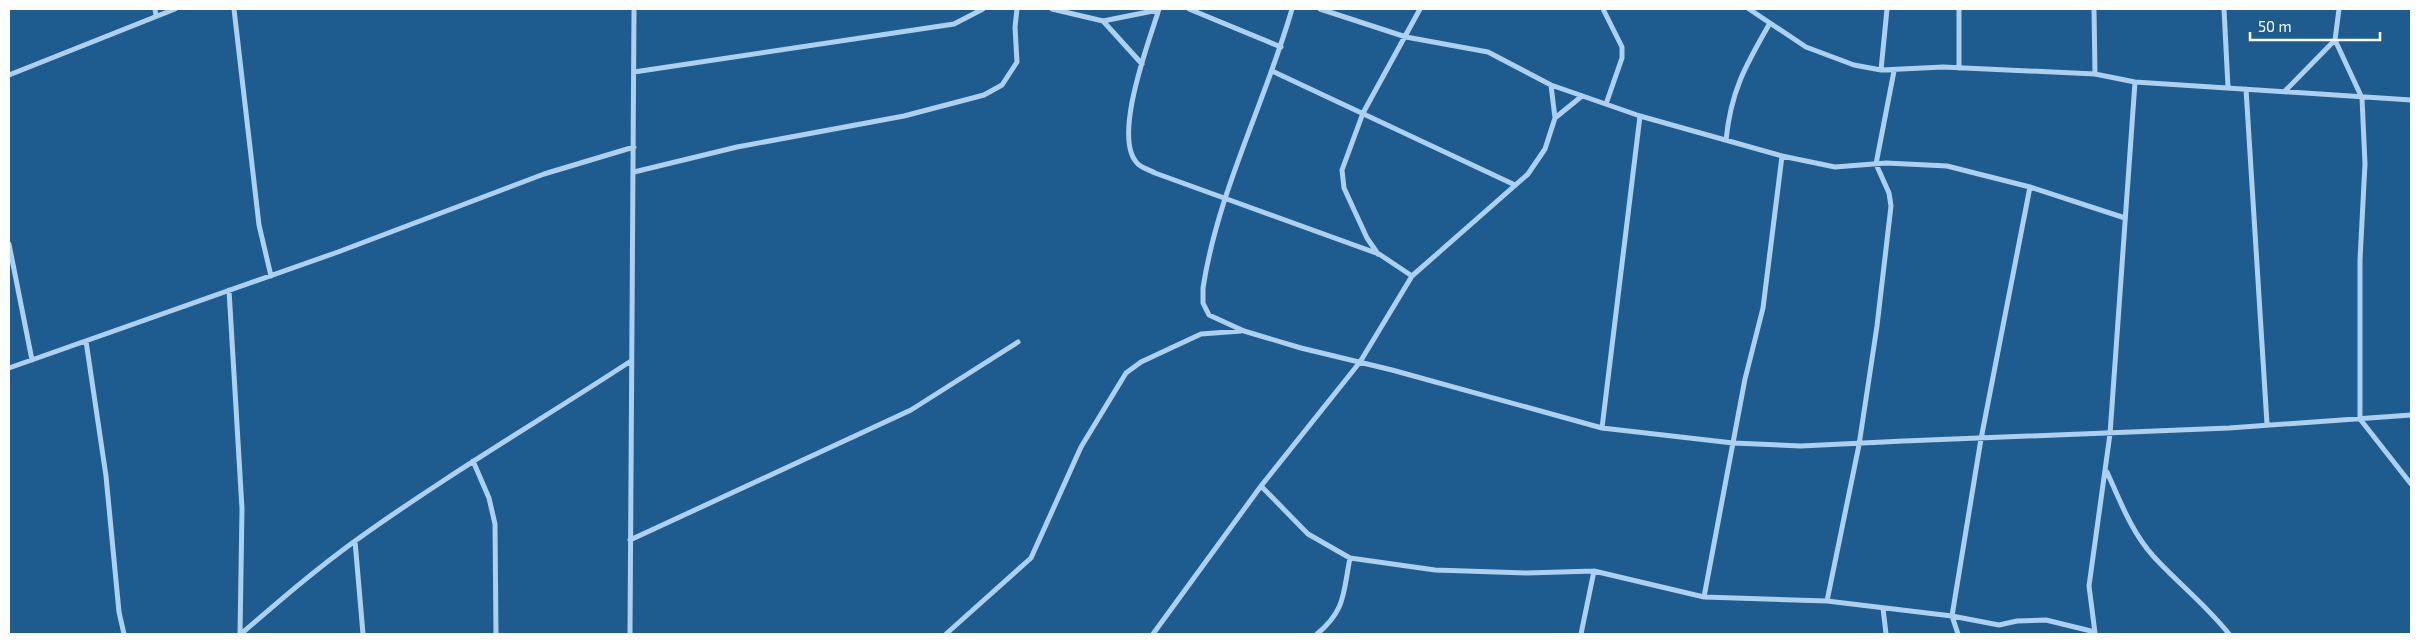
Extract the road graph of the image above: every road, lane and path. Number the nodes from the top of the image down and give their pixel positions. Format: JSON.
{"nodes":[{"id":1,"x":154,"y":9,"type":"edge"},
{"id":2,"x":175,"y":9,"type":"edge"},
{"id":3,"x":234,"y":9,"type":"edge"},
{"id":4,"x":634,"y":9,"type":"edge"},
{"id":5,"x":983,"y":9,"type":"edge"},
{"id":6,"x":1017,"y":9,"type":"edge"},
{"id":7,"x":1052,"y":9,"type":"edge"},
{"id":8,"x":1158,"y":9,"type":"edge"},
{"id":9,"x":1189,"y":9,"type":"edge"},
{"id":10,"x":1292,"y":9,"type":"edge"},
{"id":11,"x":1320,"y":9,"type":"edge"},
{"id":12,"x":1420,"y":9,"type":"edge"},
{"id":13,"x":1603,"y":9,"type":"edge"},
{"id":14,"x":1749,"y":9,"type":"edge"},
{"id":15,"x":1887,"y":9,"type":"edge"},
{"id":16,"x":1959,"y":9,"type":"edge"},
{"id":17,"x":2094,"y":9,"type":"edge"},
{"id":18,"x":2224,"y":9,"type":"edge"},
{"id":19,"x":2339,"y":9,"type":"edge"},
{"id":20,"x":1755,"y":10,"type":"edge"},
{"id":21,"x":156,"y":16,"type":"junction"},
{"id":22,"x":1103,"y":21,"type":"junction"},
{"id":23,"x":1770,"y":23,"type":"junction"},
{"id":24,"x":1406,"y":37,"type":"junction"},
{"id":25,"x":2335,"y":40,"type":"junction"},
{"id":26,"x":1281,"y":47,"type":"junction"},
{"id":27,"x":1142,"y":64,"type":"junction"},
{"id":28,"x":1960,"y":68,"type":"junction"},
{"id":29,"x":1882,"y":70,"type":"junction"},
{"id":30,"x":1272,"y":71,"type":"junction"},
{"id":31,"x":1894,"y":71,"type":"junction"},
{"id":32,"x":634,"y":72,"type":"junction"},
{"id":33,"x":2095,"y":74,"type":"junction"},
{"id":34,"x":9,"y":75,"type":"edge"},
{"id":35,"x":2135,"y":82,"type":"junction"},
{"id":36,"x":1551,"y":85,"type":"junction"},
{"id":37,"x":2228,"y":87,"type":"junction"},
{"id":38,"x":2246,"y":89,"type":"junction"},
{"id":39,"x":2285,"y":91,"type":"junction"},
{"id":40,"x":1582,"y":96,"type":"junction"},
{"id":41,"x":2362,"y":98,"type":"junction"},
{"id":42,"x":2411,"y":100,"type":"edge"},
{"id":43,"x":1606,"y":104,"type":"junction"},
{"id":44,"x":1362,"y":113,"type":"junction"},
{"id":45,"x":1640,"y":116,"type":"junction"},
{"id":46,"x":1555,"y":118,"type":"junction"},
{"id":47,"x":1726,"y":140,"type":"junction"},
{"id":48,"x":634,"y":147,"type":"junction"},
{"id":49,"x":1782,"y":156,"type":"junction"},
{"id":50,"x":1876,"y":164,"type":"junction"},
{"id":51,"x":634,"y":172,"type":"junction"},
{"id":52,"x":1516,"y":184,"type":"junction"},
{"id":53,"x":2030,"y":187,"type":"junction"},
{"id":54,"x":1225,"y":199,"type":"junction"},
{"id":55,"x":2125,"y":218,"type":"junction"},
{"id":56,"x":9,"y":244,"type":"edge"},
{"id":57,"x":1378,"y":254,"type":"junction"},
{"id":58,"x":271,"y":276,"type":"junction"},
{"id":59,"x":1412,"y":276,"type":"junction"},
{"id":60,"x":229,"y":290,"type":"junction"},
{"id":61,"x":1244,"y":331,"type":"junction"},
{"id":62,"x":86,"y":340,"type":"junction"},
{"id":63,"x":1018,"y":342,"type":"dead end"},
{"id":64,"x":32,"y":360,"type":"junction"},
{"id":65,"x":631,"y":361,"type":"junction"},
{"id":66,"x":1360,"y":362,"type":"junction"},
{"id":67,"x":9,"y":368,"type":"edge"},
{"id":68,"x":2411,"y":415,"type":"edge"},
{"id":69,"x":2360,"y":419,"type":"junction"},
{"id":70,"x":2268,"y":424,"type":"junction"},
{"id":71,"x":1602,"y":428,"type":"junction"},
{"id":72,"x":2110,"y":434,"type":"junction"},
{"id":73,"x":1981,"y":439,"type":"junction"},
{"id":74,"x":1733,"y":443,"type":"junction"},
{"id":75,"x":1859,"y":445,"type":"junction"},
{"id":76,"x":473,"y":462,"type":"junction"},
{"id":77,"x":2106,"y":472,"type":"junction"},
{"id":78,"x":2411,"y":484,"type":"edge"},
{"id":79,"x":1261,"y":486,"type":"junction"},
{"id":80,"x":630,"y":540,"type":"junction"},
{"id":81,"x":355,"y":541,"type":"junction"},
{"id":82,"x":1350,"y":558,"type":"junction"},
{"id":83,"x":1594,"y":571,"type":"junction"},
{"id":84,"x":1704,"y":597,"type":"junction"},
{"id":85,"x":1827,"y":601,"type":"junction"},
{"id":86,"x":1882,"y":608,"type":"junction"},
{"id":87,"x":1952,"y":616,"type":"junction"},
{"id":88,"x":2095,"y":633,"type":"edge"},
{"id":89,"x":124,"y":634,"type":"edge"},
{"id":90,"x":241,"y":634,"type":"edge"},
{"id":91,"x":363,"y":634,"type":"edge"},
{"id":92,"x":496,"y":634,"type":"edge"},
{"id":93,"x":630,"y":634,"type":"edge"},
{"id":94,"x":946,"y":634,"type":"edge"},
{"id":95,"x":1153,"y":634,"type":"edge"},
{"id":96,"x":1317,"y":634,"type":"edge"},
{"id":97,"x":1581,"y":634,"type":"edge"},
{"id":98,"x":1886,"y":634,"type":"edge"},
{"id":99,"x":1958,"y":634,"type":"edge"},
{"id":100,"x":2229,"y":634,"type":"edge"}],
"edges":[{"from":1,"to":21,"type":"street"},
{"from":2,"to":21,"type":"street"},
{"from":3,"to":58,"type":"street"},
{"from":4,"to":32,"type":"street"},
{"from":5,"to":32,"type":"street"},
{"from":6,"to":51,"type":"street"},
{"from":7,"to":22,"type":"street"},
{"from":8,"to":22,"type":"street"},
{"from":8,"to":27,"type":"street"},
{"from":9,"to":26,"type":"street"},
{"from":10,"to":26,"type":"street"},
{"from":11,"to":24,"type":"street"},
{"from":12,"to":24,"type":"street"},
{"from":13,"to":43,"type":"street"},
{"from":14,"to":20,"type":"street"},
{"from":15,"to":29,"type":"street"},
{"from":16,"to":28,"type":"street"},
{"from":17,"to":33,"type":"street"},
{"from":18,"to":37,"type":"street"},
{"from":19,"to":25,"type":"street"},
{"from":20,"to":23,"type":"street"},
{"from":21,"to":34,"type":"street"},
{"from":22,"to":27,"type":"street"},
{"from":23,"to":29,"type":"street"},
{"from":23,"to":47,"type":"street"},
{"from":24,"to":36,"type":"street"},
{"from":24,"to":44,"type":"street"},
{"from":25,"to":39,"type":"street"},
{"from":25,"to":41,"type":"street"},
{"from":26,"to":30,"type":"street"},
{"from":27,"to":54,"type":"street"},
{"from":28,"to":31,"type":"street"},
{"from":28,"to":33,"type":"street"},
{"from":29,"to":31,"type":"street"},
{"from":30,"to":44,"type":"street"},
{"from":30,"to":54,"type":"street"},
{"from":31,"to":50,"type":"street"},
{"from":32,"to":48,"type":"street"},
{"from":33,"to":35,"type":"street"},
{"from":35,"to":37,"type":"street"},
{"from":35,"to":55,"type":"street"},
{"from":36,"to":40,"type":"street"},
{"from":36,"to":46,"type":"street"},
{"from":37,"to":38,"type":"street"},
{"from":38,"to":39,"type":"street"},
{"from":38,"to":70,"type":"street"},
{"from":39,"to":41,"type":"street"},
{"from":40,"to":43,"type":"street"},
{"from":40,"to":46,"type":"street"},
{"from":41,"to":42,"type":"street"},
{"from":41,"to":69,"type":"street"},
{"from":43,"to":45,"type":"street"},
{"from":44,"to":52,"type":"street"},
{"from":44,"to":57,"type":"street"},
{"from":45,"to":47,"type":"street"},
{"from":45,"to":71,"type":"street"},
{"from":46,"to":52,"type":"street"},
{"from":47,"to":49,"type":"street"},
{"from":48,"to":51,"type":"street"},
{"from":48,"to":58,"type":"street"},
{"from":49,"to":50,"type":"street"},
{"from":49,"to":74,"type":"street"},
{"from":50,"to":53,"type":"street"},
{"from":50,"to":75,"type":"street"},
{"from":51,"to":65,"type":"street"},
{"from":52,"to":59,"type":"street"},
{"from":53,"to":55,"type":"street"},
{"from":53,"to":73,"type":"street"},
{"from":54,"to":57,"type":"street"},
{"from":54,"to":61,"type":"street"},
{"from":55,"to":72,"type":"street"},
{"from":56,"to":64,"type":"street"},
{"from":57,"to":59,"type":"street"},
{"from":58,"to":60,"type":"street"},
{"from":59,"to":66,"type":"street"},
{"from":60,"to":62,"type":"street"},
{"from":60,"to":90,"type":"street"},
{"from":61,"to":66,"type":"street"},
{"from":61,"to":94,"type":"street"},
{"from":62,"to":64,"type":"street"},
{"from":62,"to":89,"type":"street"},
{"from":63,"to":80,"type":"street"},
{"from":64,"to":67,"type":"street"},
{"from":65,"to":76,"type":"street"},
{"from":65,"to":80,"type":"street"},
{"from":66,"to":71,"type":"street"},
{"from":66,"to":79,"type":"street"},
{"from":68,"to":69,"type":"street"},
{"from":69,"to":70,"type":"street"},
{"from":69,"to":78,"type":"street"},
{"from":70,"to":72,"type":"street"},
{"from":71,"to":74,"type":"street"},
{"from":72,"to":73,"type":"street"},
{"from":72,"to":77,"type":"street"},
{"from":73,"to":75,"type":"street"},
{"from":73,"to":87,"type":"street"},
{"from":74,"to":75,"type":"street"},
{"from":74,"to":84,"type":"street"},
{"from":75,"to":85,"type":"street"},
{"from":76,"to":81,"type":"street"},
{"from":76,"to":92,"type":"street"},
{"from":77,"to":88,"type":"street"},
{"from":77,"to":100,"type":"street"},
{"from":79,"to":82,"type":"street"},
{"from":79,"to":95,"type":"street"},
{"from":80,"to":93,"type":"street"},
{"from":81,"to":90,"type":"street"},
{"from":81,"to":91,"type":"street"},
{"from":82,"to":83,"type":"street"},
{"from":82,"to":96,"type":"street"},
{"from":83,"to":84,"type":"street"},
{"from":83,"to":97,"type":"street"},
{"from":84,"to":85,"type":"street"},
{"from":85,"to":86,"type":"street"},
{"from":86,"to":87,"type":"street"},
{"from":86,"to":98,"type":"street"},
{"from":87,"to":88,"type":"street"},
{"from":87,"to":99,"type":"street"}]}
